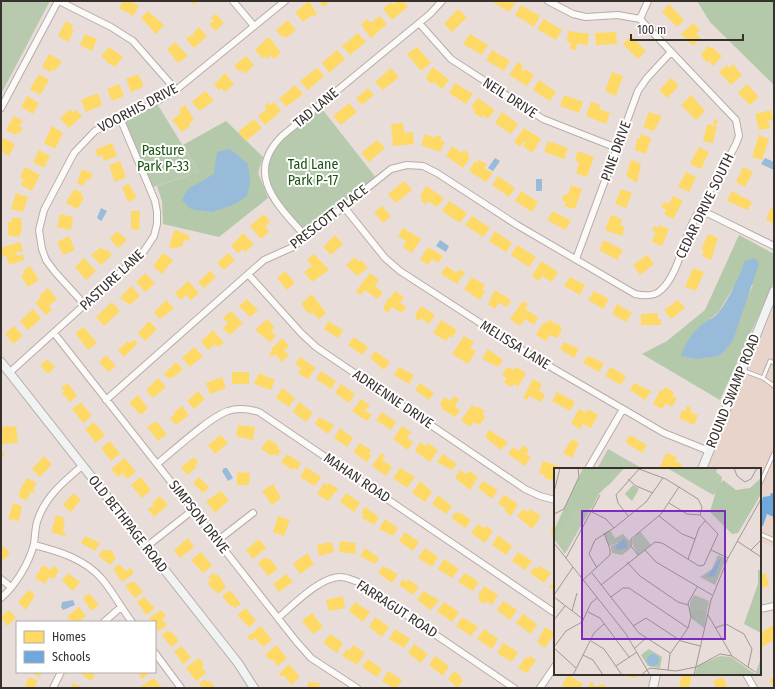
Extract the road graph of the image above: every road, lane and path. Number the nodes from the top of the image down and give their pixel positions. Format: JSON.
{"nodes":[{"id":1,"x":40,"y":1,"type":"edge"},
{"id":2,"x":58,"y":1,"type":"edge"},
{"id":3,"x":232,"y":1,"type":"edge"},
{"id":4,"x":285,"y":1,"type":"edge"},
{"id":5,"x":442,"y":1,"type":"edge"},
{"id":6,"x":548,"y":1,"type":"edge"},
{"id":7,"x":648,"y":1,"type":"edge"},
{"id":8,"x":640,"y":19,"type":"junction"},
{"id":9,"x":419,"y":23,"type":"junction"},
{"id":10,"x":254,"y":26,"type":"junction"},
{"id":11,"x":671,"y":52,"type":"junction"},
{"id":12,"x":1,"y":74,"type":"edge"},
{"id":13,"x":176,"y":90,"type":"junction"},
{"id":14,"x":1,"y":108,"type":"edge"},
{"id":15,"x":120,"y":118,"type":"junction"},
{"id":16,"x":617,"y":148,"type":"junction"},
{"id":17,"x":344,"y":207,"type":"junction"},
{"id":18,"x":701,"y":210,"type":"junction"},
{"id":19,"x":306,"y":237,"type":"junction"},
{"id":20,"x":774,"y":246,"type":"edge"},
{"id":21,"x":576,"y":259,"type":"junction"},
{"id":22,"x":248,"y":274,"type":"junction"},
{"id":23,"x":774,"y":291,"type":"edge"},
{"id":24,"x":651,"y":295,"type":"joint"},
{"id":25,"x":85,"y":305,"type":"junction"},
{"id":26,"x":54,"y":332,"type":"junction"},
{"id":27,"x":1,"y":362,"type":"edge"},
{"id":28,"x":774,"y":363,"type":"edge"},
{"id":29,"x":741,"y":370,"type":"junction"},
{"id":30,"x":9,"y":373,"type":"junction"},
{"id":31,"x":763,"y":378,"type":"junction"},
{"id":32,"x":774,"y":386,"type":"edge"},
{"id":33,"x":106,"y":400,"type":"junction"},
{"id":34,"x":623,"y":409,"type":"junction"},
{"id":35,"x":709,"y":451,"type":"junction"},
{"id":36,"x":774,"y":453,"type":"edge"},
{"id":37,"x":157,"y":464,"type":"junction"},
{"id":38,"x":82,"y":466,"type":"junction"},
{"id":39,"x":589,"y":468,"type":"edge"},
{"id":40,"x":702,"y":468,"type":"edge"},
{"id":41,"x":761,"y":482,"type":"edge"},
{"id":42,"x":554,"y":500,"type":"edge"},
{"id":43,"x":193,"y":510,"type":"junction"},
{"id":44,"x":253,"y":513,"type":"dead end"},
{"id":45,"x":761,"y":534,"type":"edge"},
{"id":46,"x":217,"y":540,"type":"junction"},
{"id":47,"x":774,"y":540,"type":"edge"},
{"id":48,"x":34,"y":545,"type":"junction"},
{"id":49,"x":146,"y":547,"type":"junction"},
{"id":50,"x":1,"y":579,"type":"edge"},
{"id":51,"x":11,"y":587,"type":"junction"},
{"id":52,"x":1,"y":598,"type":"edge"},
{"id":53,"x":774,"y":606,"type":"edge"},
{"id":54,"x":121,"y":608,"type":"junction"},
{"id":55,"x":761,"y":609,"type":"edge"},
{"id":56,"x":554,"y":612,"type":"edge"},
{"id":57,"x":278,"y":618,"type":"junction"},
{"id":58,"x":105,"y":621,"type":"edge"},
{"id":59,"x":131,"y":621,"type":"edge"},
{"id":60,"x":156,"y":654,"type":"edge"},
{"id":61,"x":554,"y":667,"type":"edge"},
{"id":62,"x":60,"y":673,"type":"edge"},
{"id":63,"x":656,"y":675,"type":"edge"},
{"id":64,"x":747,"y":675,"type":"edge"},
{"id":65,"x":347,"y":685,"type":"edge"},
{"id":66,"x":53,"y":688,"type":"edge"},
{"id":67,"x":181,"y":688,"type":"edge"},
{"id":68,"x":254,"y":688,"type":"edge"},
{"id":69,"x":357,"y":688,"type":"edge"},
{"id":70,"x":514,"y":688,"type":"edge"},
{"id":71,"x":540,"y":688,"type":"edge"},
{"id":72,"x":653,"y":688,"type":"edge"},
{"id":73,"x":754,"y":688,"type":"edge"}],
"edges":[{"from":1,"to":12,"type":"path"},
{"from":2,"to":13,"type":"street"},
{"from":2,"to":14,"type":"street"},
{"from":3,"to":10,"type":"street"},
{"from":4,"to":10,"type":"street","name":"VOORHIS DRIVE"},
{"from":5,"to":9,"type":"street","name":"TAD LANE"},
{"from":6,"to":8,"type":"street"},
{"from":7,"to":8,"type":"street"},
{"from":8,"to":11,"type":"street"},
{"from":9,"to":16,"type":"street","name":"NEIL DRIVE"},
{"from":9,"to":19,"type":"street","name":"TAD LANE"},
{"from":10,"to":13,"type":"street","name":"VOORHIS DRIVE"},
{"from":11,"to":16,"type":"street","name":"PINE DRIVE"},
{"from":11,"to":18,"type":"street","name":"CEDAR DRIVE SOUTH"},
{"from":13,"to":15,"type":"street","name":"VOORHIS DRIVE"},
{"from":15,"to":25,"type":"street","name":"PASTURE LANE"},
{"from":15,"to":25,"type":"street","name":"VOORHIS DRIVE"},
{"from":16,"to":21,"type":"street","name":"PINE DRIVE"},
{"from":17,"to":19,"type":"street","name":"PRESCOTT PLACE"},
{"from":17,"to":21,"type":"street","name":"PRESCOTT PLACE"},
{"from":17,"to":34,"type":"street","name":"MELISSA LANE"},
{"from":18,"to":20,"type":"street"},
{"from":18,"to":24,"type":"street","name":"CEDAR DRIVE SOUTH"},
{"from":19,"to":22,"type":"street","name":"PRESCOTT PLACE"},
{"from":21,"to":24,"type":"street","name":"PRESCOTT PLACE"},
{"from":22,"to":33,"type":"street","name":"PRESCOTT PLACE"},
{"from":22,"to":42,"type":"street","name":"ADRIENNE DRIVE"},
{"from":23,"to":29,"type":"main road","name":"ROUND SWAMP ROAD"},
{"from":25,"to":26,"type":"street","name":"PASTURE LANE"},
{"from":26,"to":30,"type":"street","name":"PASTURE LANE"},
{"from":26,"to":33,"type":"street","name":"SIMPSON DRIVE"},
{"from":27,"to":30,"type":"main road","name":"OLD BETHPAGE ROAD"},
{"from":28,"to":31,"type":"lane"},
{"from":29,"to":31,"type":"lane"},
{"from":29,"to":35,"type":"main road","name":"ROUND SWAMP ROAD"},
{"from":30,"to":38,"type":"main road","name":"OLD BETHPAGE ROAD"},
{"from":31,"to":32,"type":"lane"},
{"from":33,"to":37,"type":"street","name":"SIMPSON DRIVE"},
{"from":34,"to":35,"type":"street","name":"MELISSA LANE"},
{"from":34,"to":39,"type":"street"},
{"from":35,"to":40,"type":"main road","name":"ROUND SWAMP ROAD"},
{"from":36,"to":41,"type":"lane"},
{"from":37,"to":43,"type":"street","name":"SIMPSON DRIVE"},
{"from":37,"to":56,"type":"street","name":"MAHAN ROAD"},
{"from":38,"to":48,"type":"street"},
{"from":38,"to":49,"type":"main road","name":"OLD BETHPAGE ROAD"},
{"from":43,"to":46,"type":"street","name":"SIMPSON DRIVE"},
{"from":43,"to":49,"type":"street"},
{"from":44,"to":46,"type":"street"},
{"from":45,"to":47,"type":"lane"},
{"from":46,"to":57,"type":"street","name":"SIMPSON DRIVE"},
{"from":48,"to":51,"type":"street"},
{"from":48,"to":54,"type":"street"},
{"from":49,"to":68,"type":"main road","name":"OLD BETHPAGE ROAD"},
{"from":50,"to":51,"type":"street"},
{"from":51,"to":52,"type":"street"},
{"from":53,"to":55,"type":"street"},
{"from":54,"to":58,"type":"street"},
{"from":54,"to":59,"type":"street"},
{"from":57,"to":65,"type":"street","name":"SIMPSON DRIVE"},
{"from":57,"to":70,"type":"street","name":"FARRAGUT ROAD"},
{"from":60,"to":67,"type":"street"},
{"from":61,"to":71,"type":"street"},
{"from":62,"to":66,"type":"street"},
{"from":63,"to":72,"type":"main road"},
{"from":64,"to":73,"type":"street"},
{"from":65,"to":69,"type":"street","name":"SIMPSON DRIVE"}]}
